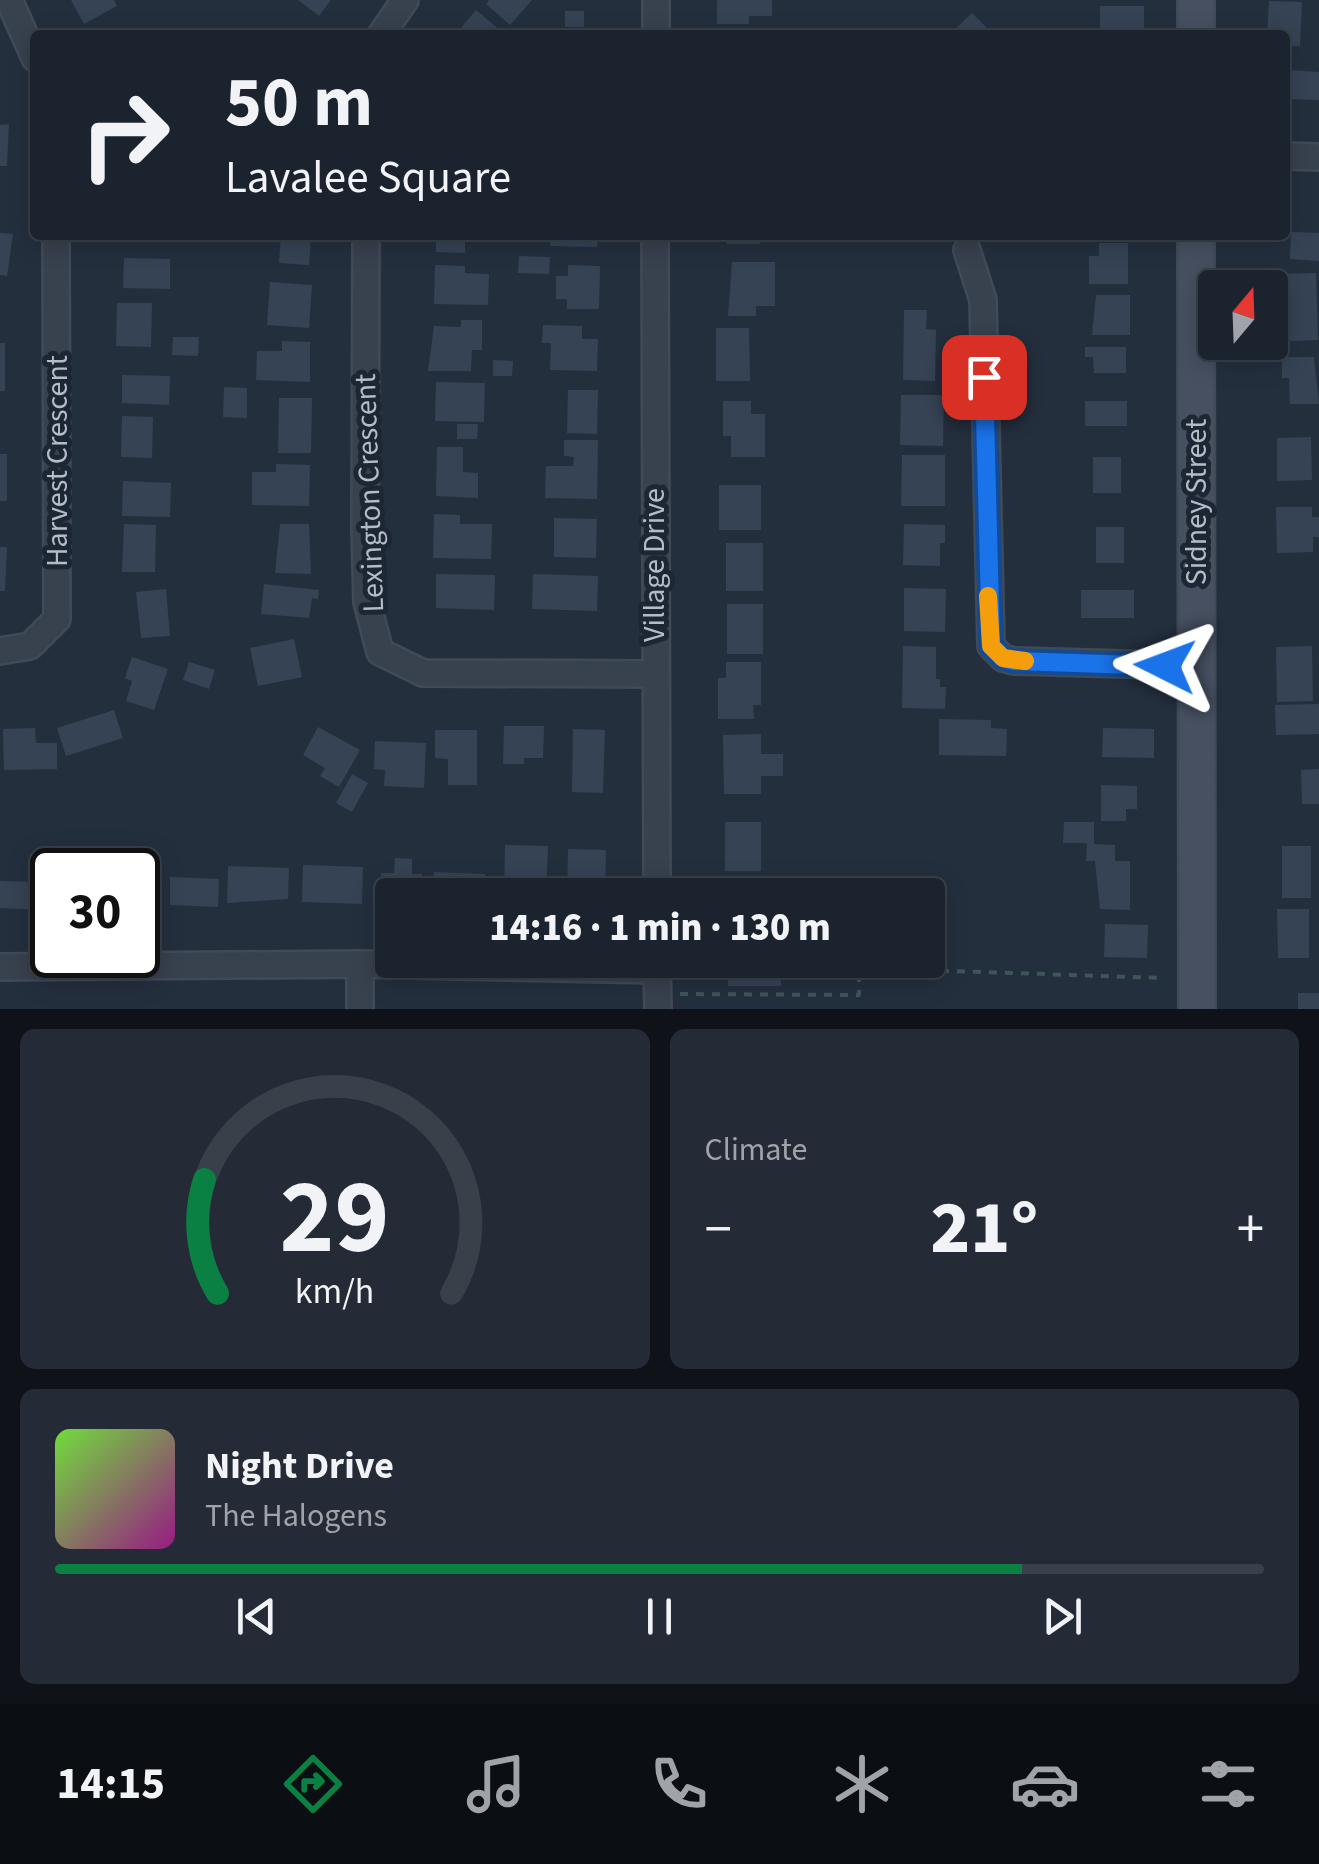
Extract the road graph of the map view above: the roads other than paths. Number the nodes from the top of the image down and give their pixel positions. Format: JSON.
{"nodes":[{"id":1,"x":9,"y":0,"type":"edge"},
{"id":2,"x":405,"y":0,"type":"edge"},
{"id":3,"x":656,"y":0,"type":"edge"},
{"id":4,"x":1196,"y":0,"type":"edge"},
{"id":5,"x":384,"y":30,"type":"edge"},
{"id":6,"x":656,"y":30,"type":"edge"},
{"id":7,"x":1196,"y":30,"type":"edge"},
{"id":8,"x":30,"y":47,"type":"edge"},
{"id":9,"x":1290,"y":156,"type":"edge"},
{"id":10,"x":1319,"y":156,"type":"edge"},
{"id":11,"x":56,"y":240,"type":"edge"},
{"id":12,"x":366,"y":240,"type":"edge"},
{"id":13,"x":656,"y":240,"type":"edge"},
{"id":14,"x":1196,"y":240,"type":"edge"},
{"id":15,"x":967,"y":250,"type":"dead end"},
{"id":16,"x":0,"y":651,"type":"edge"},
{"id":17,"x":1196,"y":666,"type":"junction"},
{"id":18,"x":654,"y":674,"type":"junction"},
{"id":19,"x":656,"y":878,"type":"edge"},
{"id":20,"x":360,"y":964,"type":"junction"},
{"id":21,"x":0,"y":967,"type":"edge"},
{"id":22,"x":657,"y":983,"type":"edge"},
{"id":23,"x":360,"y":1009,"type":"edge"},
{"id":24,"x":1197,"y":1009,"type":"edge"}],
"edges":[{"from":1,"to":8,"type":"street"},
{"from":2,"to":5,"type":"street"},
{"from":3,"to":6,"type":"street"},
{"from":4,"to":7,"type":"main road"},
{"from":9,"to":10,"type":"street"},
{"from":11,"to":16,"type":"street","name":"Harvest Crescent"},
{"from":12,"to":18,"type":"street","name":"Lexington Crescent"},
{"from":13,"to":18,"type":"street","name":"Village Drive"},
{"from":14,"to":17,"type":"main road","name":"Sidney Street"},
{"from":15,"to":17,"type":"street"},
{"from":17,"to":24,"type":"main road","name":"Sidney Street"},
{"from":18,"to":19,"type":"street","name":"Village Drive"},
{"from":20,"to":21,"type":"street"},
{"from":20,"to":22,"type":"street"},
{"from":20,"to":23,"type":"street"}]}
